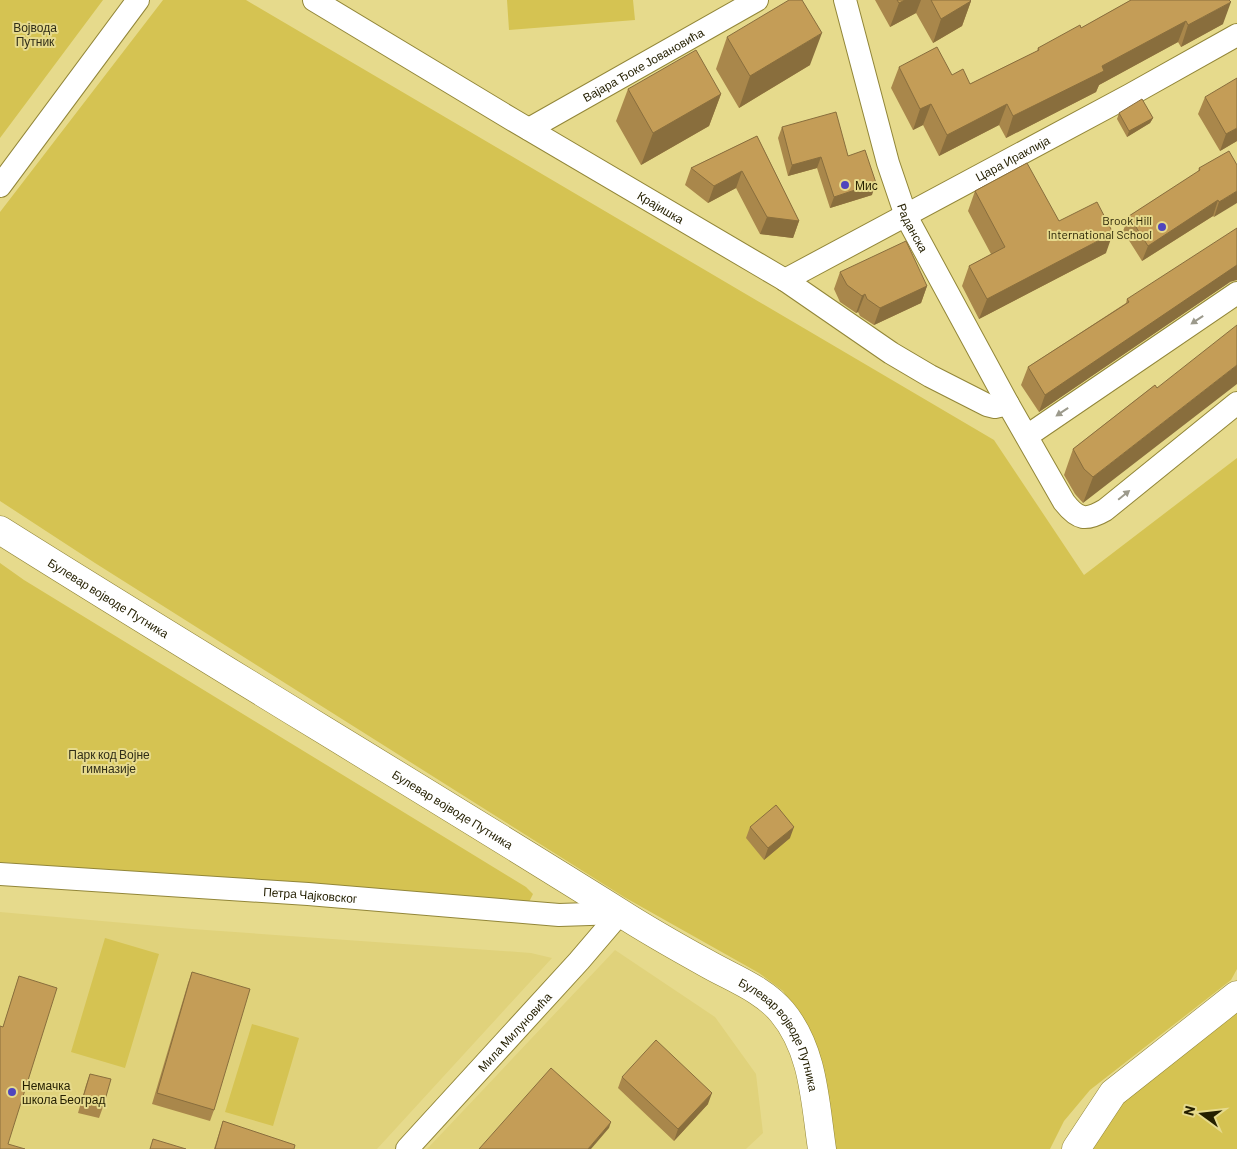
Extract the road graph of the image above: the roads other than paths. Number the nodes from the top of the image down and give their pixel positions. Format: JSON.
{"nodes":[{"id":1,"x":138,"y":0,"type":"edge"},
{"id":2,"x":314,"y":0,"type":"edge"},
{"id":3,"x":757,"y":0,"type":"edge"},
{"id":4,"x":846,"y":0,"type":"edge"},
{"id":5,"x":1237,"y":35,"type":"edge"},
{"id":6,"x":529,"y":129,"type":"junction"},
{"id":7,"x":0,"y":186,"type":"edge"},
{"id":8,"x":906,"y":216,"type":"junction"},
{"id":9,"x":785,"y":280,"type":"junction"},
{"id":10,"x":1237,"y":293,"type":"edge"},
{"id":11,"x":1237,"y":403,"type":"edge"},
{"id":12,"x":1008,"y":404,"type":"junction"},
{"id":13,"x":1027,"y":436,"type":"junction"},
{"id":14,"x":0,"y":530,"type":"edge"},
{"id":15,"x":0,"y":874,"type":"edge"},
{"id":16,"x":620,"y":913,"type":"junction"},
{"id":17,"x":1237,"y":995,"type":"edge"},
{"id":18,"x":407,"y":1149,"type":"edge"},
{"id":19,"x":822,"y":1149,"type":"edge"},
{"id":20,"x":1076,"y":1149,"type":"edge"}],
"edges":[{"from":1,"to":7,"type":"street"},
{"from":2,"to":6,"type":"street","name":"Крајишка"},
{"from":3,"to":6,"type":"street","name":"Вајара Ђоке Јовановића"},
{"from":4,"to":8,"type":"street","name":"Раданска"},
{"from":5,"to":8,"type":"street","name":"Цара Ираклија"},
{"from":6,"to":9,"type":"street","name":"Крајишка"},
{"from":8,"to":9,"type":"street","name":"Цара Ираклија"},
{"from":8,"to":12,"type":"street","name":"Раданска"},
{"from":9,"to":12,"type":"street","name":"Крајишка"},
{"from":10,"to":13,"type":"street","one_way":true},
{"from":13,"to":11,"type":"street","name":"Раданска","one_way":true},
{"from":12,"to":13,"type":"street","name":"Раданска"},
{"from":14,"to":16,"type":"street","name":"Булевар војводе Путника"},
{"from":15,"to":16,"type":"street","name":"Петра Чајковског"},
{"from":16,"to":18,"type":"street","name":"Мила Милуновића"},
{"from":16,"to":19,"type":"street","name":"Булевар војводе Путника"},
{"from":17,"to":20,"type":"street"}]}
